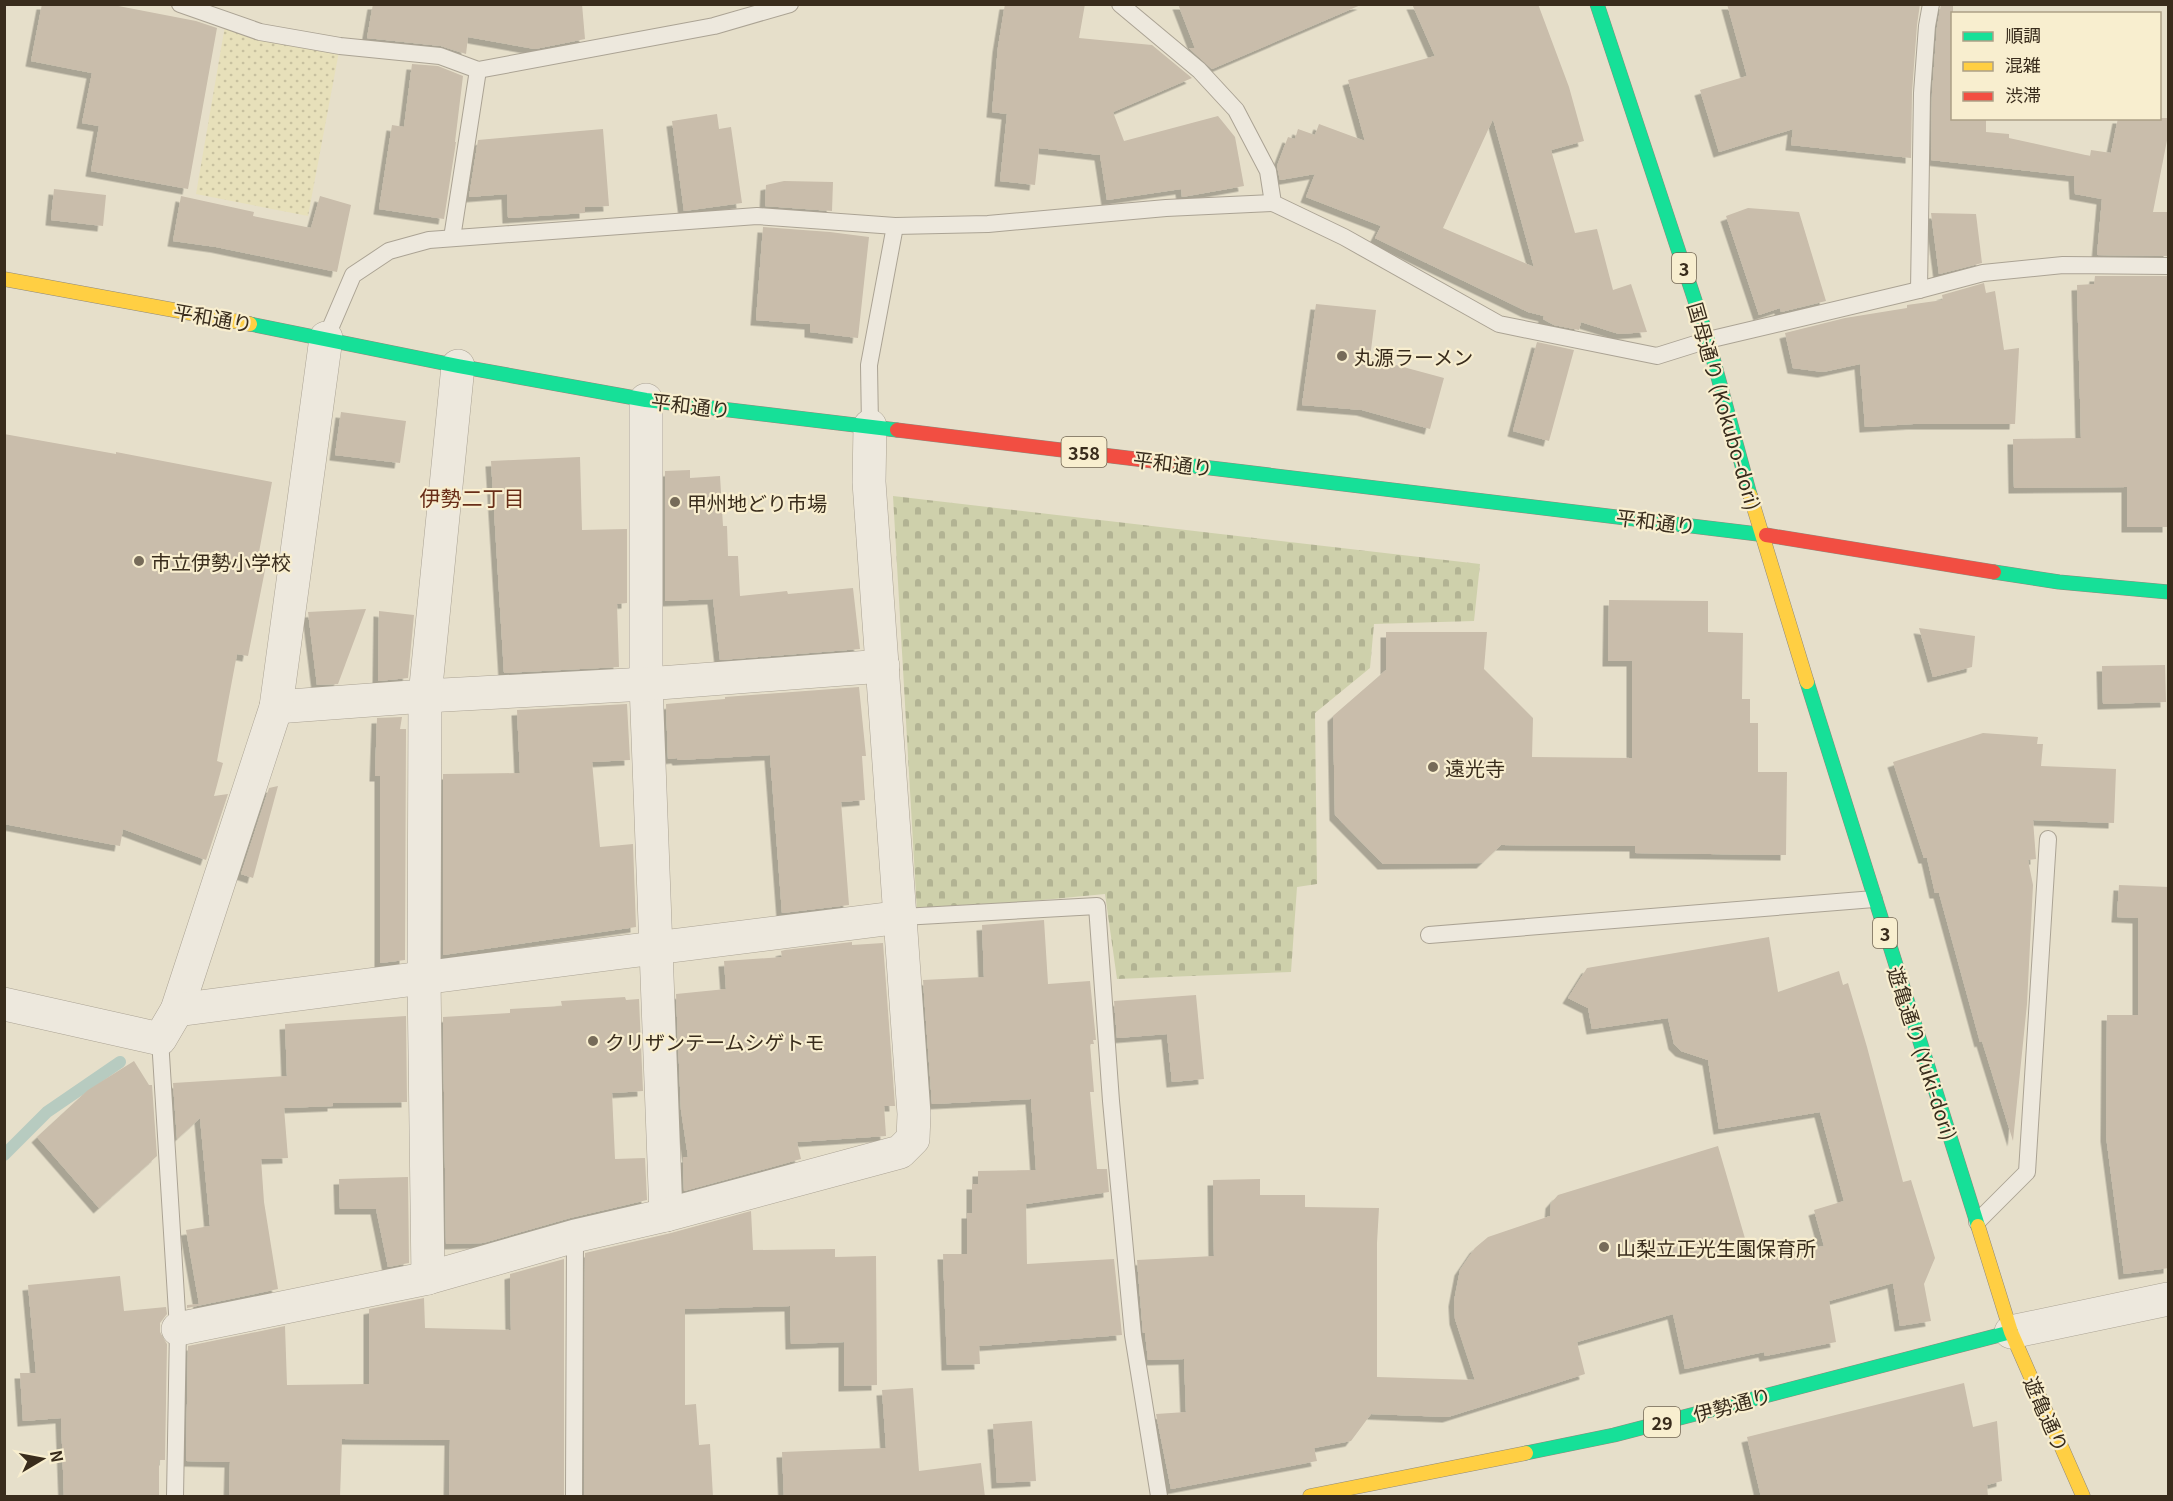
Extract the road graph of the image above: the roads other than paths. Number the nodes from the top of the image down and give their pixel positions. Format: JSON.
{"nodes":[{"id":1,"x":180,"y":4,"type":"edge"},
{"id":2,"x":790,"y":4,"type":"edge"},
{"id":3,"x":1120,"y":4,"type":"edge"},
{"id":4,"x":1597,"y":4,"type":"edge"},
{"id":5,"x":1931,"y":4,"type":"edge"},
{"id":6,"x":478,"y":70,"type":"junction"},
{"id":7,"x":1273,"y":203,"type":"junction"},
{"id":8,"x":895,"y":226,"type":"junction"},
{"id":9,"x":452,"y":238,"type":"junction"},
{"id":10,"x":2169,"y":266,"type":"edge"},
{"id":11,"x":4,"y":279,"type":"edge"},
{"id":12,"x":1919,"y":290,"type":"junction"},
{"id":13,"x":326,"y":338,"type":"junction"},
{"id":14,"x":1708,"y":340,"type":"junction"},
{"id":15,"x":458,"y":366,"type":"junction"},
{"id":16,"x":646,"y":400,"type":"junction"},
{"id":17,"x":870,"y":426,"type":"junction"},
{"id":18,"x":1761,"y":534,"type":"junction"},
{"id":19,"x":2169,"y":592,"type":"edge"},
{"id":20,"x":884,"y":666,"type":"junction"},
{"id":21,"x":646,"y":684,"type":"junction"},
{"id":22,"x":425,"y":696,"type":"junction"},
{"id":23,"x":276,"y":707,"type":"junction"},
{"id":24,"x":2049,"y":839,"type":"dead end"},
{"id":25,"x":1874,"y":899,"type":"junction"},
{"id":26,"x":902,"y":917,"type":"junction"},
{"id":27,"x":1430,"y":935,"type":"dead end"},
{"id":28,"x":656,"y":947,"type":"junction"},
{"id":29,"x":423,"y":978,"type":"junction"},
{"id":30,"x":4,"y":1004,"type":"edge"},
{"id":31,"x":177,"y":1010,"type":"junction"},
{"id":32,"x":159,"y":1039,"type":"junction"},
{"id":33,"x":666,"y":1215,"type":"junction"},
{"id":34,"x":1977,"y":1222,"type":"junction"},
{"id":35,"x":575,"y":1236,"type":"junction"},
{"id":36,"x":428,"y":1278,"type":"junction"},
{"id":37,"x":2169,"y":1299,"type":"edge"},
{"id":38,"x":178,"y":1329,"type":"junction"},
{"id":39,"x":2011,"y":1332,"type":"junction"},
{"id":40,"x":175,"y":1497,"type":"edge"},
{"id":41,"x":574,"y":1497,"type":"edge"},
{"id":42,"x":1159,"y":1497,"type":"edge"},
{"id":43,"x":1310,"y":1497,"type":"edge"},
{"id":44,"x":2083,"y":1497,"type":"edge"}],
"edges":[{"from":1,"to":6,"type":"lane"},
{"from":2,"to":6,"type":"lane"},
{"from":3,"to":7,"type":"lane"},
{"from":4,"to":14,"type":"main road","name":"国母通り (Kokubo-dori)","number":"3"},
{"from":5,"to":12,"type":"lane"},
{"from":6,"to":9,"type":"lane"},
{"from":7,"to":8,"type":"lane"},
{"from":7,"to":14,"type":"lane"},
{"from":8,"to":9,"type":"lane"},
{"from":8,"to":17,"type":"lane"},
{"from":9,"to":13,"type":"lane"},
{"from":10,"to":12,"type":"lane"},
{"from":11,"to":13,"type":"main road","name":"平和通り","number":"358"},
{"from":12,"to":14,"type":"lane"},
{"from":13,"to":15,"type":"main road","name":"平和通り","number":"358"},
{"from":13,"to":23,"type":"street"},
{"from":14,"to":18,"type":"main road","name":"国母通り (Kokubo-dori)","number":"3"},
{"from":15,"to":16,"type":"main road","name":"平和通り","number":"358"},
{"from":15,"to":22,"type":"street"},
{"from":16,"to":17,"type":"main road","name":"平和通り","number":"358"},
{"from":16,"to":21,"type":"street"},
{"from":17,"to":18,"type":"main road","name":"平和通り","number":"358"},
{"from":17,"to":20,"type":"street"},
{"from":18,"to":19,"type":"main road","name":"平和通り","number":"358"},
{"from":18,"to":25,"type":"main road","name":"遊亀通り (Yuki-dori)","number":"3"},
{"from":20,"to":21,"type":"street"},
{"from":20,"to":26,"type":"street"},
{"from":21,"to":22,"type":"street"},
{"from":21,"to":28,"type":"street"},
{"from":22,"to":23,"type":"street"},
{"from":22,"to":29,"type":"street"},
{"from":23,"to":31,"type":"street"},
{"from":24,"to":34,"type":"lane"},
{"from":25,"to":27,"type":"lane"},
{"from":25,"to":34,"type":"main road","name":"遊亀通り (Yuki-dori)","number":"3"},
{"from":26,"to":28,"type":"street"},
{"from":26,"to":33,"type":"street"},
{"from":26,"to":42,"type":"lane"},
{"from":28,"to":29,"type":"street"},
{"from":28,"to":33,"type":"street"},
{"from":29,"to":31,"type":"street"},
{"from":29,"to":36,"type":"street"},
{"from":30,"to":32,"type":"street"},
{"from":31,"to":32,"type":"street"},
{"from":32,"to":38,"type":"lane"},
{"from":33,"to":35,"type":"street"},
{"from":34,"to":39,"type":"main road","name":"遊亀通り (Yuki-dori)","number":"3"},
{"from":35,"to":36,"type":"street"},
{"from":35,"to":41,"type":"lane"},
{"from":36,"to":38,"type":"street"},
{"from":37,"to":39,"type":"street"},
{"from":38,"to":40,"type":"lane"},
{"from":39,"to":43,"type":"main road","name":"伊勢通り","number":"29"},
{"from":39,"to":44,"type":"main road","name":"遊亀通り"}]}
